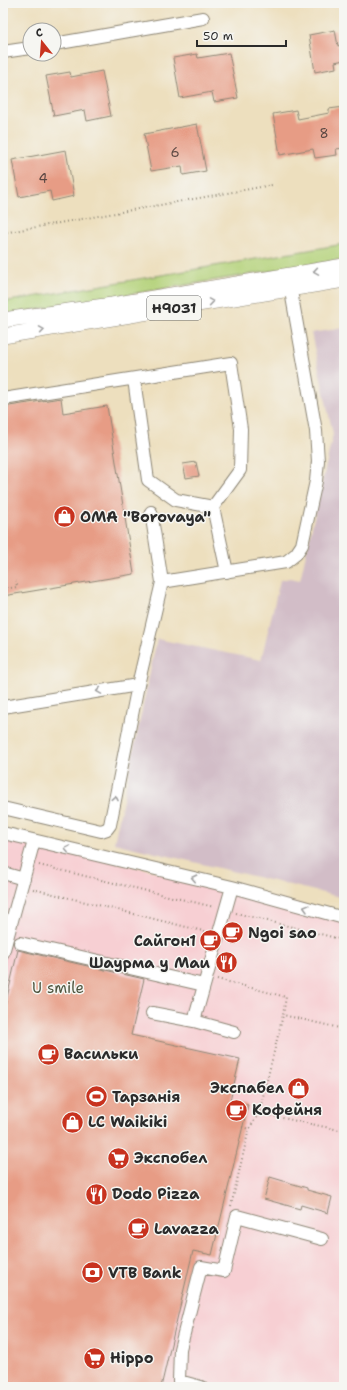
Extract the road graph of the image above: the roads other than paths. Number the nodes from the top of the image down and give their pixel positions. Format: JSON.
{"nodes":[{"id":1,"x":203,"y":18,"type":"dead end"},
{"id":2,"x":62,"y":43,"type":"edge"},
{"id":3,"x":22,"y":49,"type":"edge"},
{"id":4,"x":3,"y":52,"type":"edge"},
{"id":5,"x":344,"y":266,"type":"edge"},
{"id":6,"x":344,"y":280,"type":"edge"},
{"id":7,"x":290,"y":282,"type":"junction"},
{"id":8,"x":3,"y":320,"type":"edge"},
{"id":9,"x":3,"y":336,"type":"edge"},
{"id":10,"x":134,"y":379,"type":"junction"},
{"id":11,"x":3,"y":399,"type":"edge"},
{"id":12,"x":213,"y":507,"type":"junction"},
{"id":13,"x":151,"y":512,"type":"dead end"},
{"id":14,"x":227,"y":572,"type":"junction"},
{"id":15,"x":162,"y":582,"type":"junction"},
{"id":16,"x":138,"y":685,"type":"junction"},
{"id":17,"x":3,"y":707,"type":"edge"},
{"id":18,"x":3,"y":808,"type":"edge"},
{"id":19,"x":3,"y":833,"type":"edge"},
{"id":20,"x":34,"y":841,"type":"junction"},
{"id":21,"x":3,"y":873,"type":"edge"},
{"id":22,"x":23,"y":882,"type":"junction"},
{"id":23,"x":232,"y":887,"type":"junction"},
{"id":24,"x":344,"y":918,"type":"edge"},
{"id":25,"x":7,"y":927,"type":"edge"},
{"id":26,"x":20,"y":943,"type":"dead end"},
{"id":27,"x":3,"y":952,"type":"edge"},
{"id":28,"x":204,"y":985,"type":"junction"},
{"id":29,"x":152,"y":1013,"type":"dead end"},
{"id":30,"x":194,"y":1021,"type":"junction"},
{"id":31,"x":234,"y":1032,"type":"dead end"},
{"id":32,"x":322,"y":1239,"type":"dead end"},
{"id":33,"x":202,"y":1387,"type":"edge"}],
"edges":[{"from":1,"to":2,"type":"street"},
{"from":3,"to":4,"type":"street"},
{"from":5,"to":7,"type":"main road","number":"Н9031","one_way":true},
{"from":6,"to":7,"type":"main road","number":"Н9031"},
{"from":7,"to":8,"type":"main road","number":"Н9031"},
{"from":9,"to":7,"type":"main road","number":"Н9031","one_way":true},
{"from":7,"to":14,"type":"street"},
{"from":10,"to":11,"type":"street"},
{"from":10,"to":12,"type":"street"},
{"from":10,"to":12,"type":"street"},
{"from":12,"to":14,"type":"street"},
{"from":13,"to":15,"type":"street"},
{"from":14,"to":15,"type":"street"},
{"from":15,"to":16,"type":"street"},
{"from":16,"to":17,"type":"street","one_way":true},
{"from":18,"to":16,"type":"street","one_way":true},
{"from":19,"to":20,"type":"street"},
{"from":20,"to":22,"type":"street"},
{"from":23,"to":20,"type":"street","one_way":true},
{"from":21,"to":22,"type":"street"},
{"from":22,"to":25,"type":"street"},
{"from":24,"to":23,"type":"street","one_way":true},
{"from":23,"to":28,"type":"street"},
{"from":25,"to":27,"type":"street"},
{"from":26,"to":28,"type":"street"},
{"from":28,"to":30,"type":"street"},
{"from":29,"to":30,"type":"street"},
{"from":30,"to":31,"type":"street"},
{"from":32,"to":33,"type":"street"}]}
